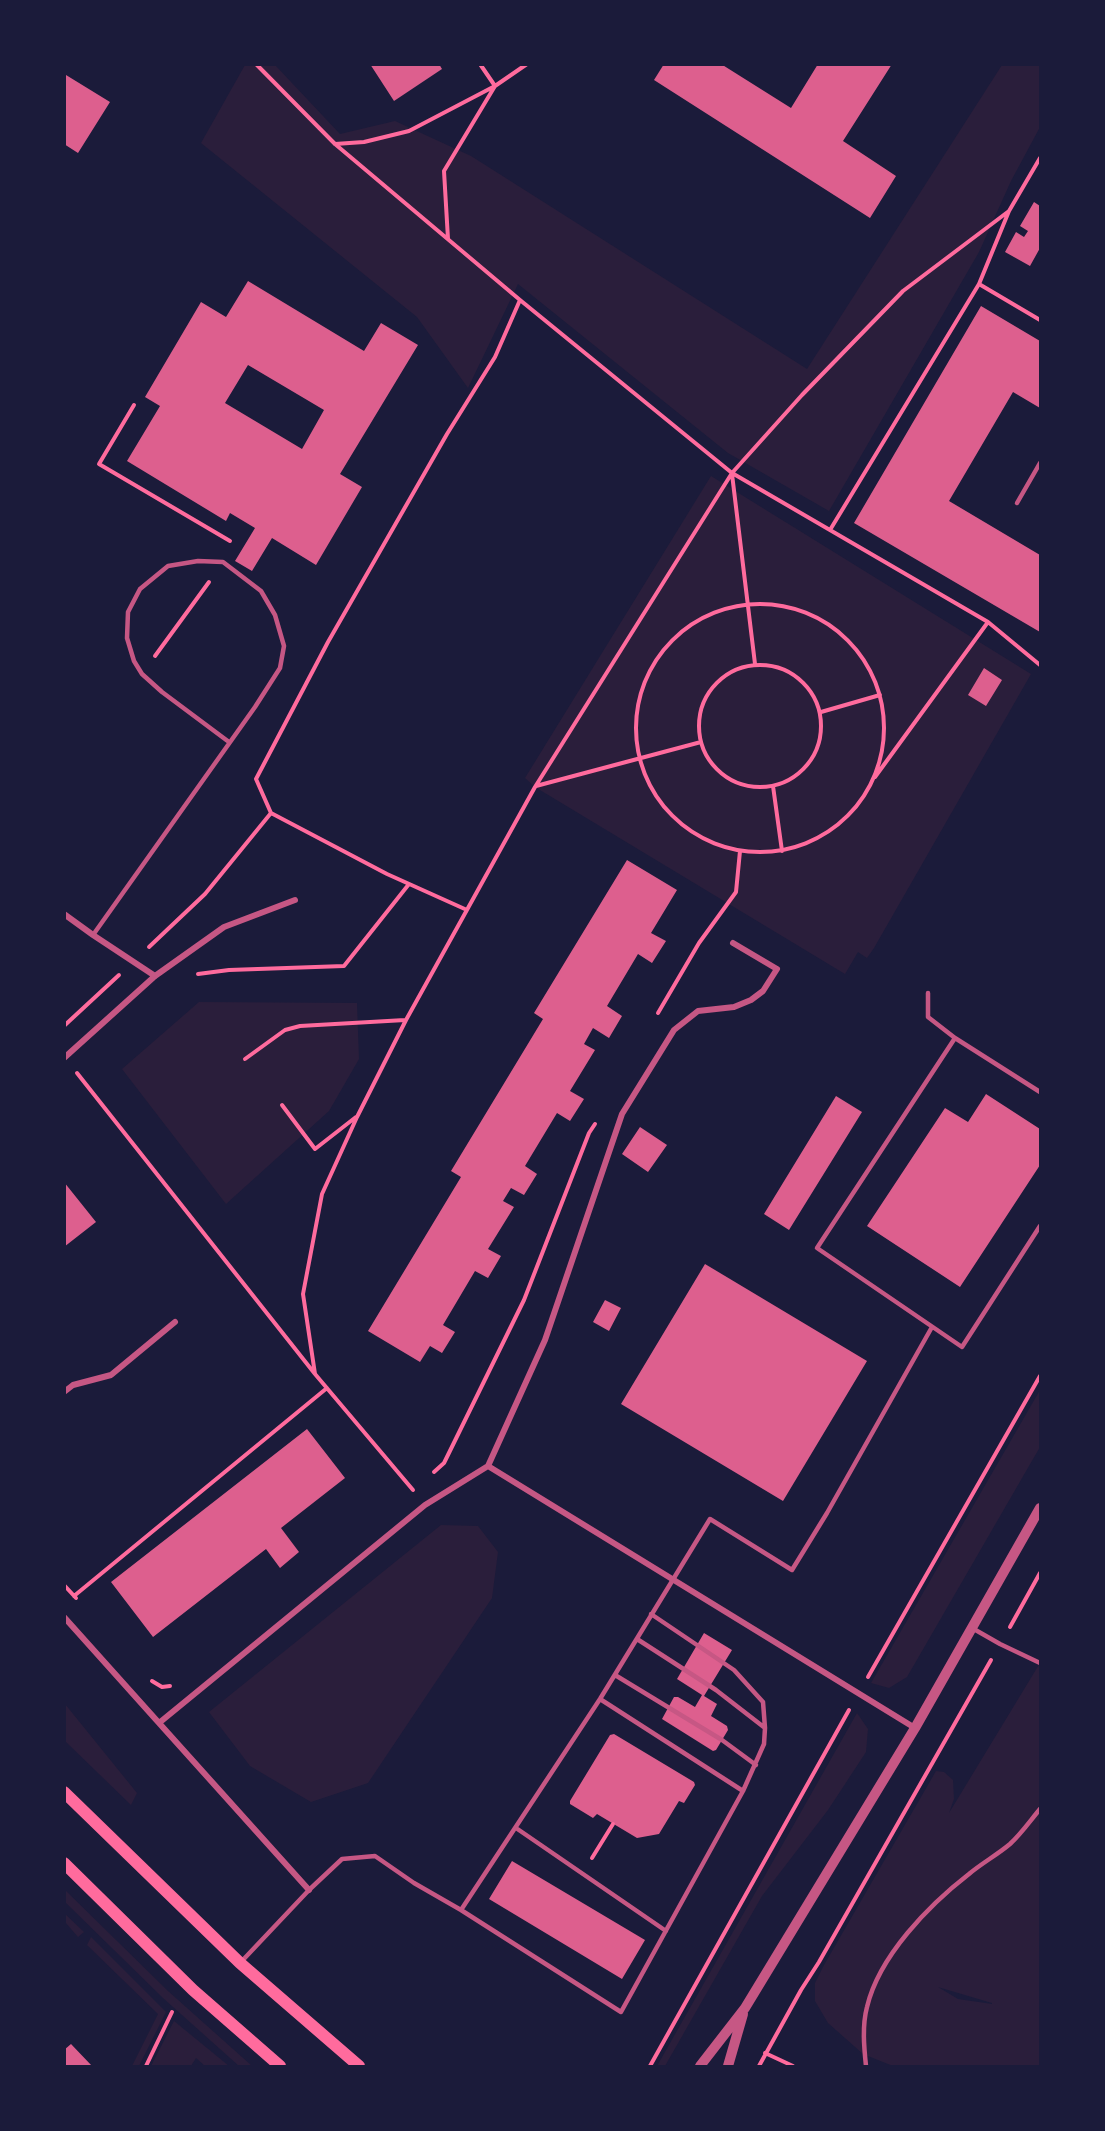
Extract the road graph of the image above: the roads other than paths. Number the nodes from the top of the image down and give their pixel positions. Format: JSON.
{"nodes":[{"id":1,"x":1041,"y":463,"type":"edge"},
{"id":2,"x":1017,"y":503,"type":"dead end"},
{"id":3,"x":230,"y":742,"type":"junction"},
{"id":4,"x":295,"y":900,"type":"dead end"},
{"id":5,"x":64,"y":914,"type":"edge"},
{"id":6,"x":93,"y":935,"type":"junction"},
{"id":7,"x":733,"y":943,"type":"dead end"},
{"id":8,"x":155,"y":976,"type":"junction"},
{"id":9,"x":928,"y":993,"type":"dead end"},
{"id":10,"x":956,"y":1038,"type":"junction"},
{"id":11,"x":64,"y":1058,"type":"edge"},
{"id":12,"x":1041,"y":1092,"type":"edge"},
{"id":13,"x":1041,"y":1226,"type":"edge"},
{"id":14,"x":175,"y":1322,"type":"dead end"},
{"id":15,"x":932,"y":1328,"type":"junction"},
{"id":16,"x":64,"y":1392,"type":"edge"},
{"id":17,"x":488,"y":1466,"type":"junction"},
{"id":18,"x":1041,"y":1508,"type":"edge"},
{"id":19,"x":672,"y":1579,"type":"junction"},
{"id":20,"x":651,"y":1614,"type":"junction"},
{"id":21,"x":64,"y":1617,"type":"edge"},
{"id":22,"x":972,"y":1628,"type":"junction"},
{"id":23,"x":637,"y":1638,"type":"junction"},
{"id":24,"x":1041,"y":1662,"type":"edge"},
{"id":25,"x":615,"y":1675,"type":"junction"},
{"id":26,"x":600,"y":1699,"type":"junction"},
{"id":27,"x":159,"y":1723,"type":"junction"},
{"id":28,"x":765,"y":1728,"type":"junction"},
{"id":29,"x":915,"y":1728,"type":"junction"},
{"id":30,"x":756,"y":1766,"type":"junction"},
{"id":31,"x":743,"y":1791,"type":"junction"},
{"id":32,"x":64,"y":1792,"type":"edge"},
{"id":33,"x":1041,"y":1809,"type":"edge"},
{"id":34,"x":516,"y":1827,"type":"junction"},
{"id":35,"x":64,"y":1863,"type":"edge"},
{"id":36,"x":309,"y":1890,"type":"junction"},
{"id":37,"x":461,"y":1910,"type":"junction"},
{"id":38,"x":666,"y":1931,"type":"junction"},
{"id":39,"x":240,"y":1963,"type":"junction"},
{"id":40,"x":745,"y":2008,"type":"junction"},
{"id":41,"x":280,"y":2067,"type":"edge"},
{"id":42,"x":359,"y":2067,"type":"edge"},
{"id":43,"x":700,"y":2067,"type":"edge"},
{"id":44,"x":728,"y":2067,"type":"edge"},
{"id":45,"x":866,"y":2067,"type":"edge"}],
"edges":[{"from":1,"to":2,"type":"lane"},
{"from":3,"to":3,"type":"lane"},
{"from":3,"to":6,"type":"lane"},
{"from":4,"to":8,"type":"street"},
{"from":5,"to":6,"type":"street"},
{"from":6,"to":8,"type":"street"},
{"from":7,"to":17,"type":"street"},
{"from":8,"to":11,"type":"street"},
{"from":9,"to":10,"type":"lane"},
{"from":10,"to":12,"type":"lane"},
{"from":10,"to":15,"type":"lane"},
{"from":13,"to":15,"type":"lane"},
{"from":14,"to":16,"type":"street"},
{"from":15,"to":19,"type":"lane"},
{"from":17,"to":19,"type":"street"},
{"from":17,"to":27,"type":"street"},
{"from":18,"to":22,"type":"street"},
{"from":19,"to":20,"type":"lane"},
{"from":19,"to":29,"type":"street"},
{"from":20,"to":23,"type":"lane"},
{"from":20,"to":28,"type":"lane"},
{"from":21,"to":27,"type":"street"},
{"from":22,"to":24,"type":"lane"},
{"from":22,"to":29,"type":"street"},
{"from":23,"to":25,"type":"lane"},
{"from":23,"to":28,"type":"lane"},
{"from":25,"to":26,"type":"lane"},
{"from":25,"to":30,"type":"lane"},
{"from":26,"to":31,"type":"lane"},
{"from":26,"to":34,"type":"lane"},
{"from":27,"to":36,"type":"street"},
{"from":28,"to":30,"type":"lane"},
{"from":29,"to":40,"type":"street"},
{"from":30,"to":31,"type":"lane"},
{"from":31,"to":38,"type":"lane"},
{"from":32,"to":39,"type":"main road"},
{"from":33,"to":45,"type":"lane"},
{"from":34,"to":37,"type":"lane"},
{"from":34,"to":38,"type":"lane"},
{"from":35,"to":41,"type":"main road"},
{"from":36,"to":37,"type":"lane"},
{"from":36,"to":39,"type":"lane"},
{"from":37,"to":38,"type":"lane"},
{"from":39,"to":42,"type":"main road"},
{"from":40,"to":43,"type":"street"},
{"from":40,"to":44,"type":"street"}]}
